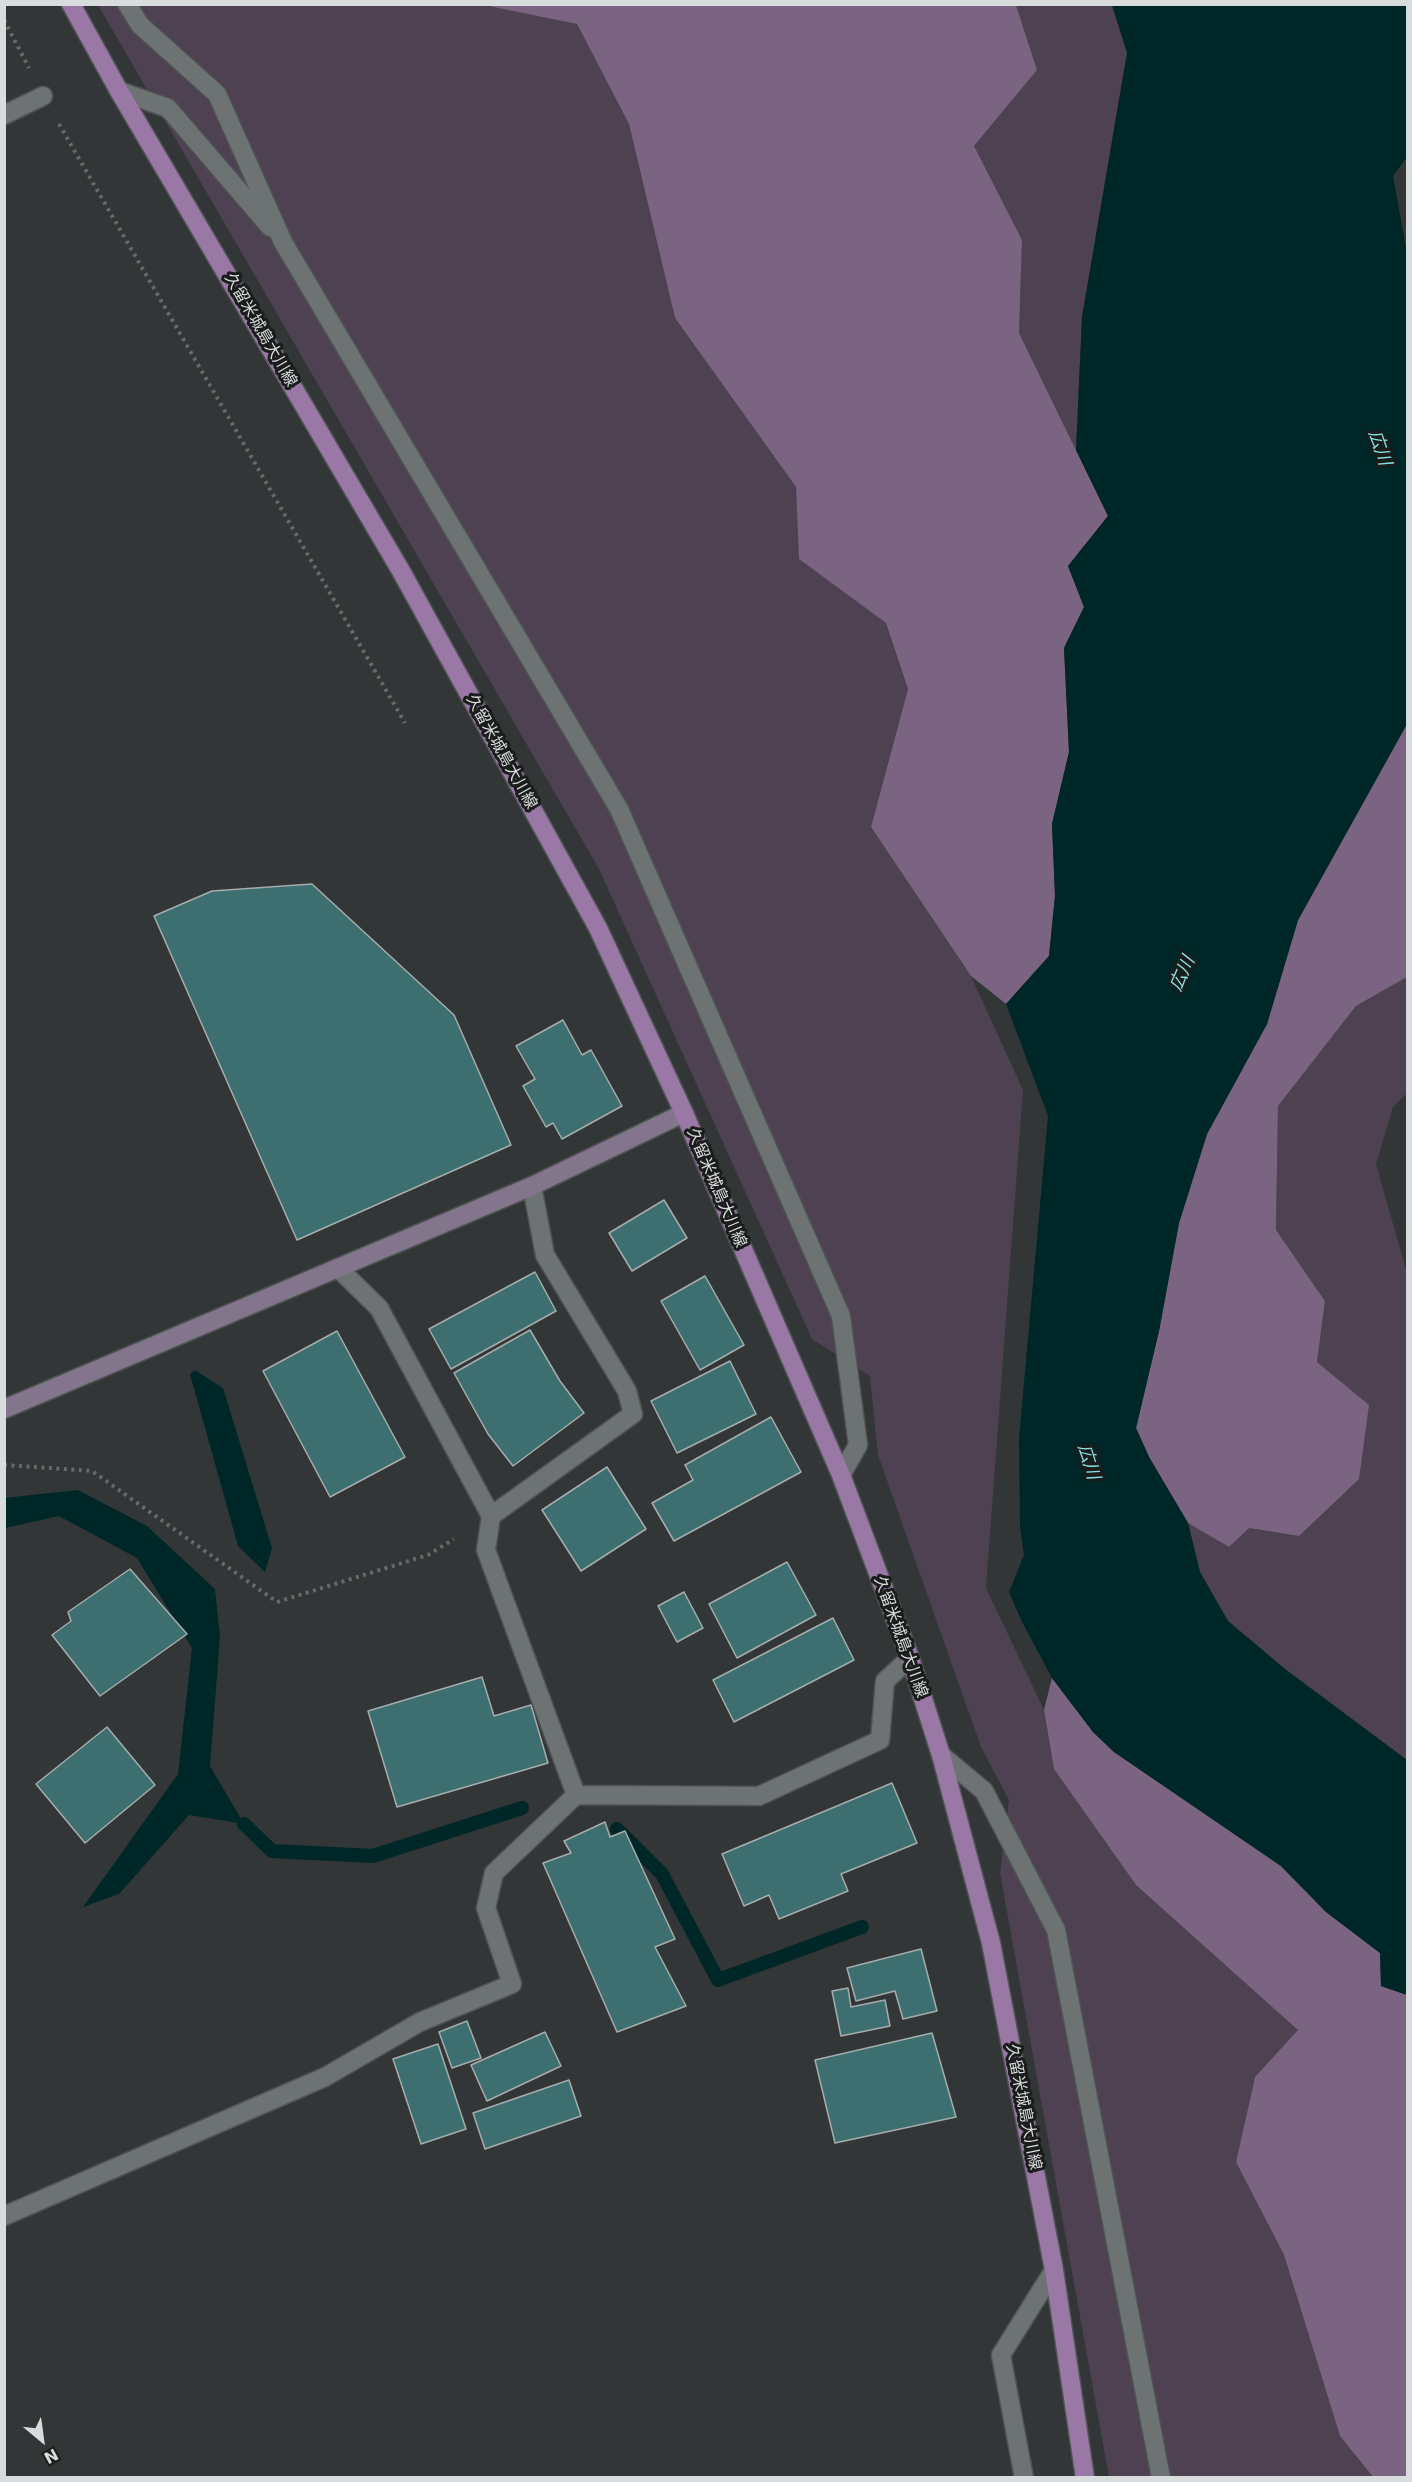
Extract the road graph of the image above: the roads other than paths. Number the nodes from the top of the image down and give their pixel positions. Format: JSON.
{"nodes":[{"id":1,"x":71,"y":4,"type":"edge"},
{"id":2,"x":127,"y":4,"type":"edge"},
{"id":3,"x":119,"y":91,"type":"junction"},
{"id":4,"x":43,"y":96,"type":"road end"},
{"id":5,"x":4,"y":115,"type":"edge"},
{"id":6,"x":283,"y":242,"type":"junction"},
{"id":7,"x":684,"y":1113,"type":"junction"},
{"id":8,"x":532,"y":1185,"type":"junction"},
{"id":9,"x":338,"y":1268,"type":"junction"},
{"id":10,"x":4,"y":1409,"type":"edge"},
{"id":11,"x":841,"y":1475,"type":"junction"},
{"id":12,"x":491,"y":1516,"type":"junction"},
{"id":13,"x":910,"y":1658,"type":"junction"},
{"id":14,"x":941,"y":1755,"type":"junction"},
{"id":15,"x":576,"y":1795,"type":"junction"},
{"id":16,"x":4,"y":2216,"type":"edge"},
{"id":17,"x":1054,"y":2270,"type":"junction"},
{"id":18,"x":1023,"y":2478,"type":"edge"},
{"id":19,"x":1085,"y":2478,"type":"edge"},
{"id":20,"x":1161,"y":2478,"type":"edge"}],
"edges":[{"from":1,"to":3,"type":"main road","name":"久留米城島大川線"},
{"from":2,"to":6,"type":"street"},
{"from":3,"to":6,"type":"street"},
{"from":3,"to":7,"type":"main road","name":"久留米城島大川線"},
{"from":4,"to":5,"type":"street"},
{"from":6,"to":11,"type":"street"},
{"from":7,"to":8,"type":"street"},
{"from":7,"to":11,"type":"main road","name":"久留米城島大川線"},
{"from":8,"to":9,"type":"street"},
{"from":8,"to":12,"type":"street"},
{"from":9,"to":10,"type":"street"},
{"from":9,"to":12,"type":"street"},
{"from":11,"to":13,"type":"main road","name":"久留米城島大川線"},
{"from":12,"to":15,"type":"street"},
{"from":13,"to":14,"type":"main road","name":"久留米城島大川線"},
{"from":13,"to":15,"type":"street"},
{"from":14,"to":17,"type":"main road","name":"久留米城島大川線"},
{"from":14,"to":20,"type":"street"},
{"from":15,"to":16,"type":"street"},
{"from":17,"to":18,"type":"street"},
{"from":17,"to":19,"type":"main road","name":"久留米城島大川線"}]}
